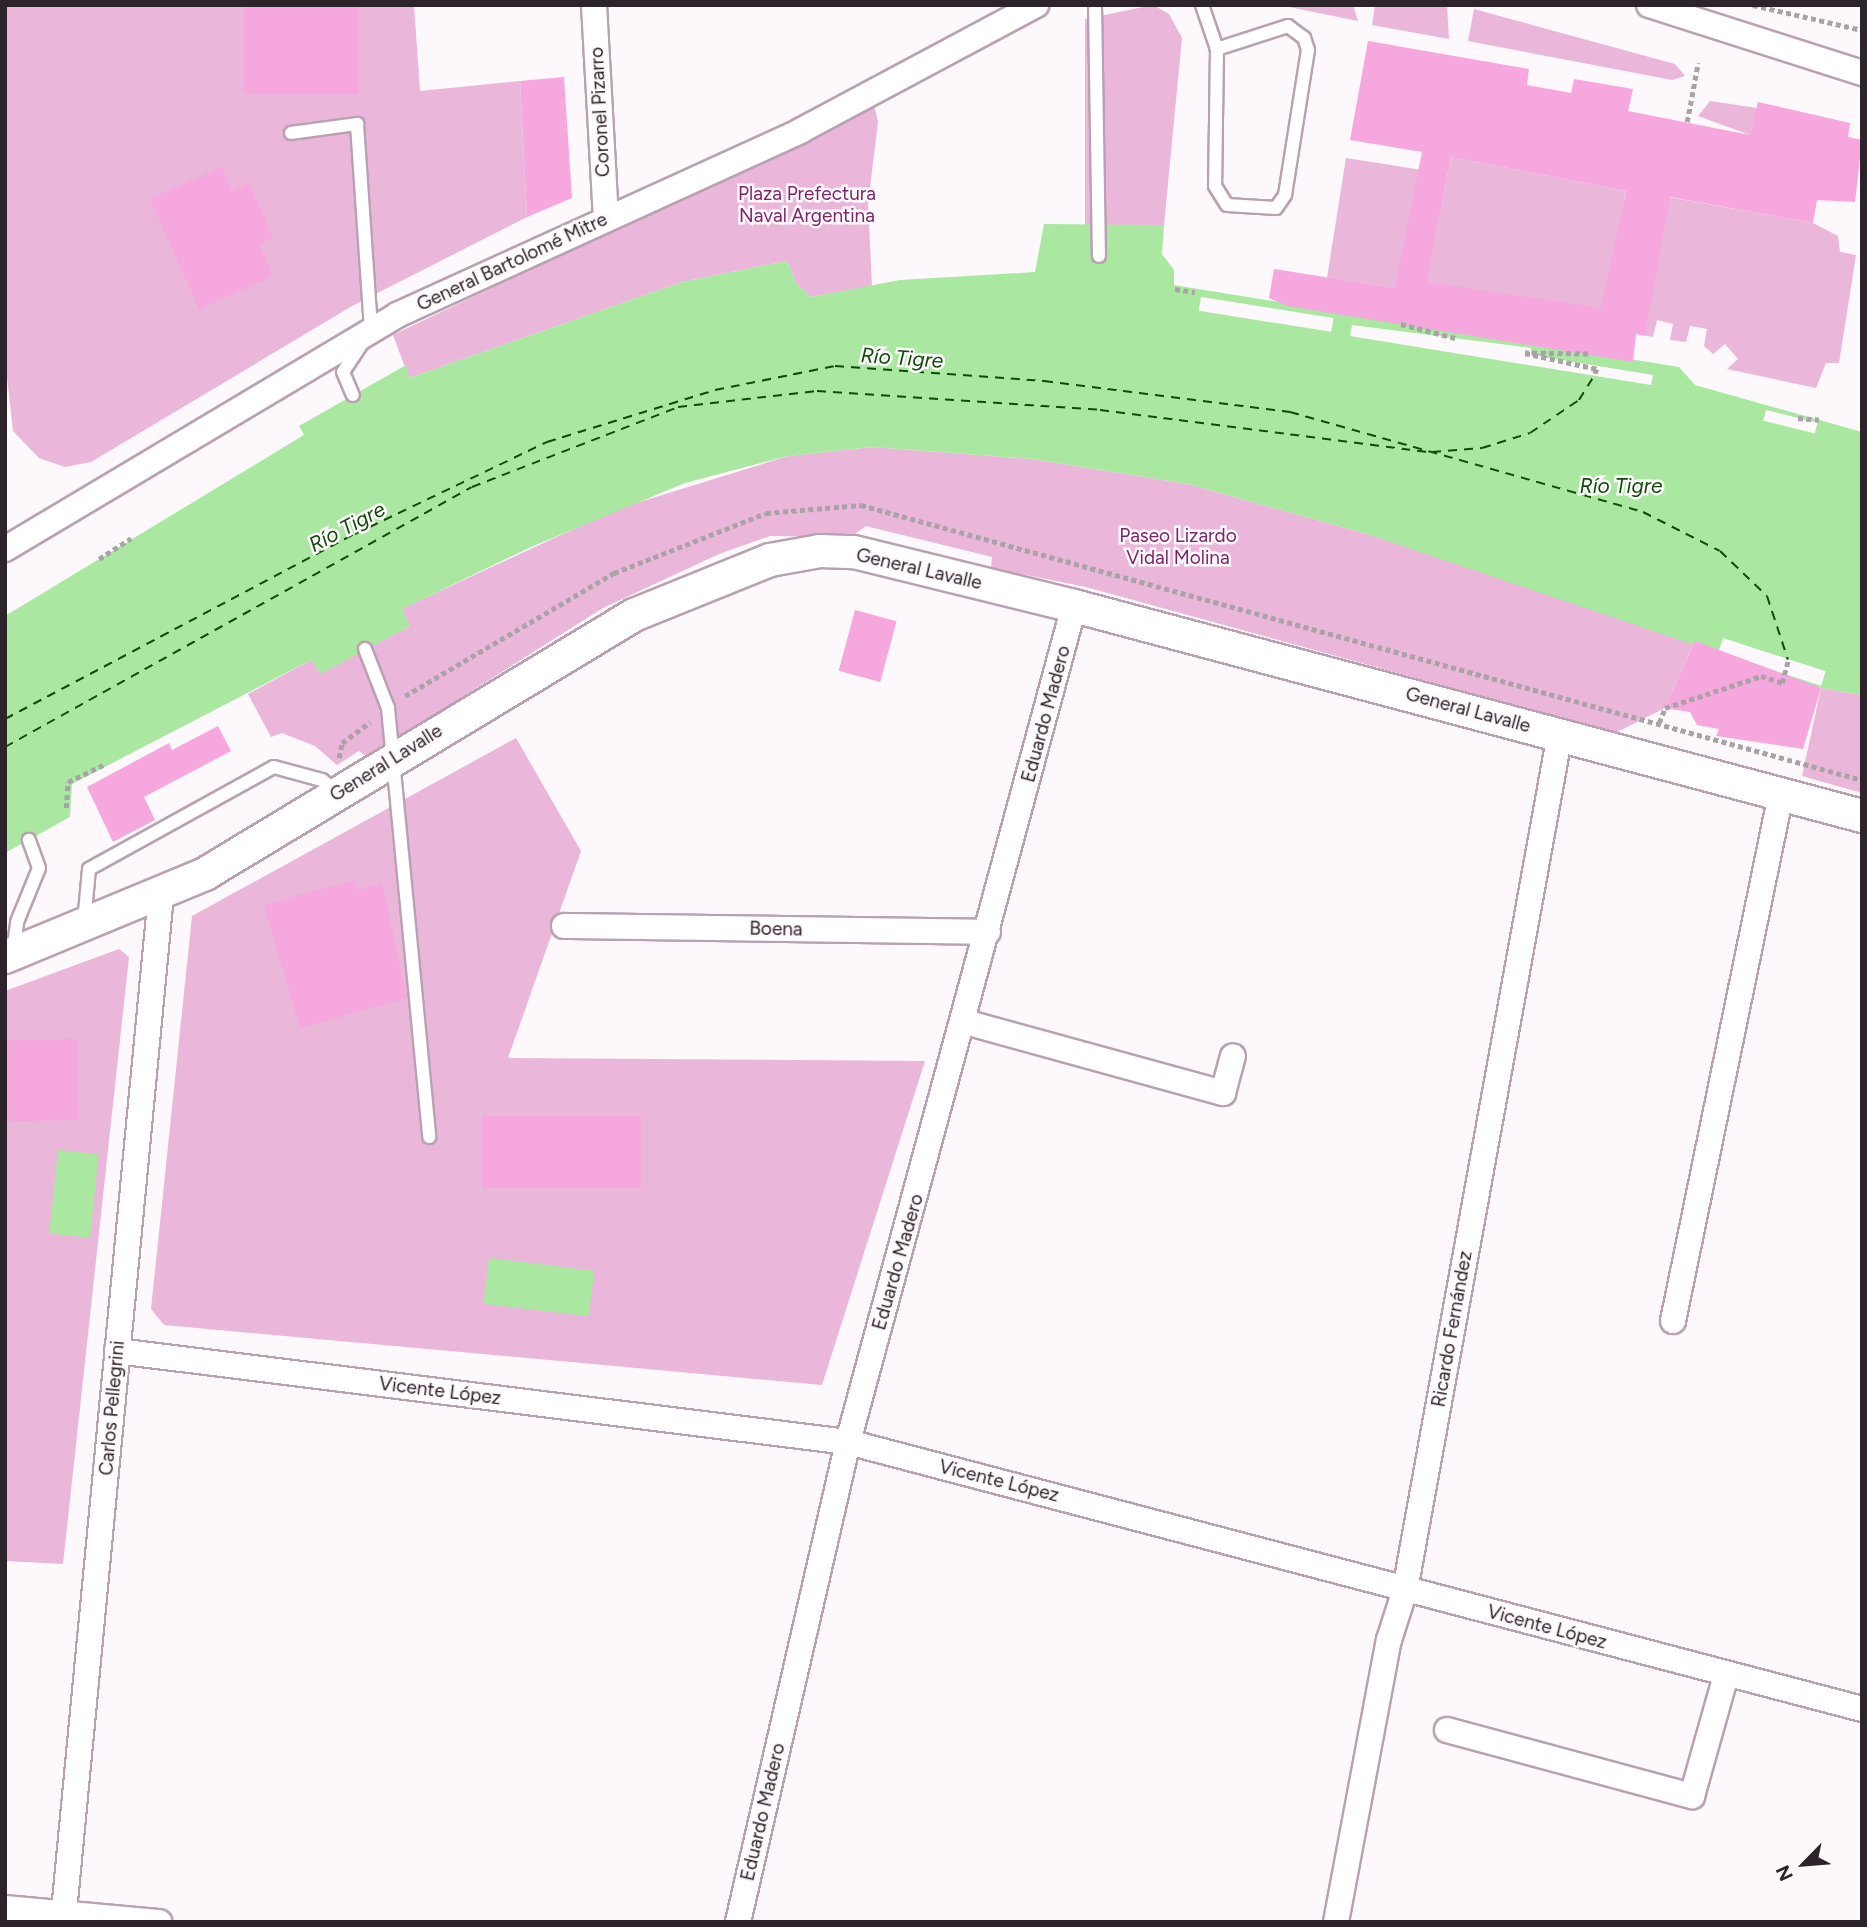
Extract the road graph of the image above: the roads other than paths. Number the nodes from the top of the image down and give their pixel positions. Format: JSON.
{"nodes":[{"id":1,"x":594,"y":5,"type":"edge"},
{"id":2,"x":1036,"y":5,"type":"edge"},
{"id":3,"x":1095,"y":5,"type":"edge"},
{"id":4,"x":1202,"y":5,"type":"edge"},
{"id":5,"x":1649,"y":5,"type":"edge"},
{"id":6,"x":1217,"y":49,"type":"junction"},
{"id":7,"x":1862,"y":73,"type":"edge"},
{"id":8,"x":291,"y":133,"type":"dead end"},
{"id":9,"x":606,"y":219,"type":"junction"},
{"id":10,"x":1099,"y":256,"type":"dead end"},
{"id":11,"x":371,"y":330,"type":"junction"},
{"id":12,"x":353,"y":395,"type":"dead end"},
{"id":13,"x":5,"y":549,"type":"edge"},
{"id":14,"x":1074,"y":606,"type":"junction"},
{"id":15,"x":365,"y":649,"type":"dead end"},
{"id":16,"x":1560,"y":734,"type":"junction"},
{"id":17,"x":391,"y":760,"type":"junction"},
{"id":18,"x":330,"y":787,"type":"junction"},
{"id":19,"x":1781,"y":794,"type":"junction"},
{"id":20,"x":1862,"y":816,"type":"edge"},
{"id":21,"x":29,"y":839,"type":"dead end"},
{"id":22,"x":161,"y":895,"type":"junction"},
{"id":23,"x":84,"y":926,"type":"junction"},
{"id":24,"x":564,"y":926,"type":"dead end"},
{"id":25,"x":988,"y":932,"type":"junction"},
{"id":26,"x":8,"y":961,"type":"edge"},
{"id":27,"x":965,"y":1023,"type":"junction"},
{"id":28,"x":1233,"y":1056,"type":"dead end"},
{"id":29,"x":429,"y":1137,"type":"dead end"},
{"id":30,"x":1673,"y":1321,"type":"dead end"},
{"id":31,"x":117,"y":1350,"type":"junction"},
{"id":32,"x":848,"y":1442,"type":"junction"},
{"id":33,"x":1405,"y":1590,"type":"junction"},
{"id":34,"x":1726,"y":1675,"type":"junction"},
{"id":35,"x":1862,"y":1709,"type":"edge"},
{"id":36,"x":1447,"y":1730,"type":"dead end"},
{"id":37,"x":5,"y":1908,"type":"edge"},
{"id":38,"x":63,"y":1917,"type":"edge"},
{"id":39,"x":159,"y":1922,"type":"edge"},
{"id":40,"x":738,"y":1922,"type":"edge"},
{"id":41,"x":1336,"y":1922,"type":"edge"}],
"edges":[{"from":1,"to":9,"type":"street","name":"Coronel Pizarro"},
{"from":2,"to":9,"type":"street","name":"General Bartolomé Mitre"},
{"from":3,"to":10,"type":"lane"},
{"from":4,"to":6,"type":"lane"},
{"from":5,"to":7,"type":"street"},
{"from":6,"to":6,"type":"lane"},
{"from":8,"to":11,"type":"lane"},
{"from":9,"to":11,"type":"street","name":"General Bartolomé Mitre"},
{"from":11,"to":12,"type":"lane"},
{"from":11,"to":13,"type":"street","name":"General Bartolomé Mitre"},
{"from":14,"to":16,"type":"street","name":"General Lavalle"},
{"from":14,"to":17,"type":"street","name":"General Lavalle"},
{"from":14,"to":25,"type":"street","name":"Eduardo Madero"},
{"from":15,"to":17,"type":"lane"},
{"from":16,"to":19,"type":"street","name":"General Lavalle"},
{"from":16,"to":33,"type":"street","name":"Ricardo Fernández"},
{"from":17,"to":18,"type":"street","name":"General Lavalle"},
{"from":17,"to":29,"type":"lane"},
{"from":18,"to":22,"type":"street","name":"General Lavalle"},
{"from":18,"to":23,"type":"lane"},
{"from":19,"to":20,"type":"street","name":"General Lavalle"},
{"from":19,"to":30,"type":"street"},
{"from":21,"to":26,"type":"lane"},
{"from":22,"to":23,"type":"street","name":"General Lavalle"},
{"from":22,"to":31,"type":"street","name":"Carlos Pellegrini"},
{"from":23,"to":26,"type":"street","name":"General Lavalle"},
{"from":24,"to":25,"type":"street","name":"Boena"},
{"from":25,"to":27,"type":"street","name":"Eduardo Madero"},
{"from":27,"to":28,"type":"street"},
{"from":27,"to":32,"type":"street","name":"Eduardo Madero"},
{"from":31,"to":32,"type":"street","name":"Vicente López"},
{"from":31,"to":38,"type":"street","name":"Carlos Pellegrini"},
{"from":32,"to":33,"type":"street","name":"Vicente López"},
{"from":32,"to":40,"type":"street","name":"Eduardo Madero"},
{"from":33,"to":34,"type":"street","name":"Vicente López"},
{"from":33,"to":41,"type":"street","name":"Ricardo Fernández"},
{"from":34,"to":35,"type":"street","name":"Vicente López"},
{"from":34,"to":36,"type":"street"},
{"from":37,"to":38,"type":"street"},
{"from":38,"to":39,"type":"street"}]}
